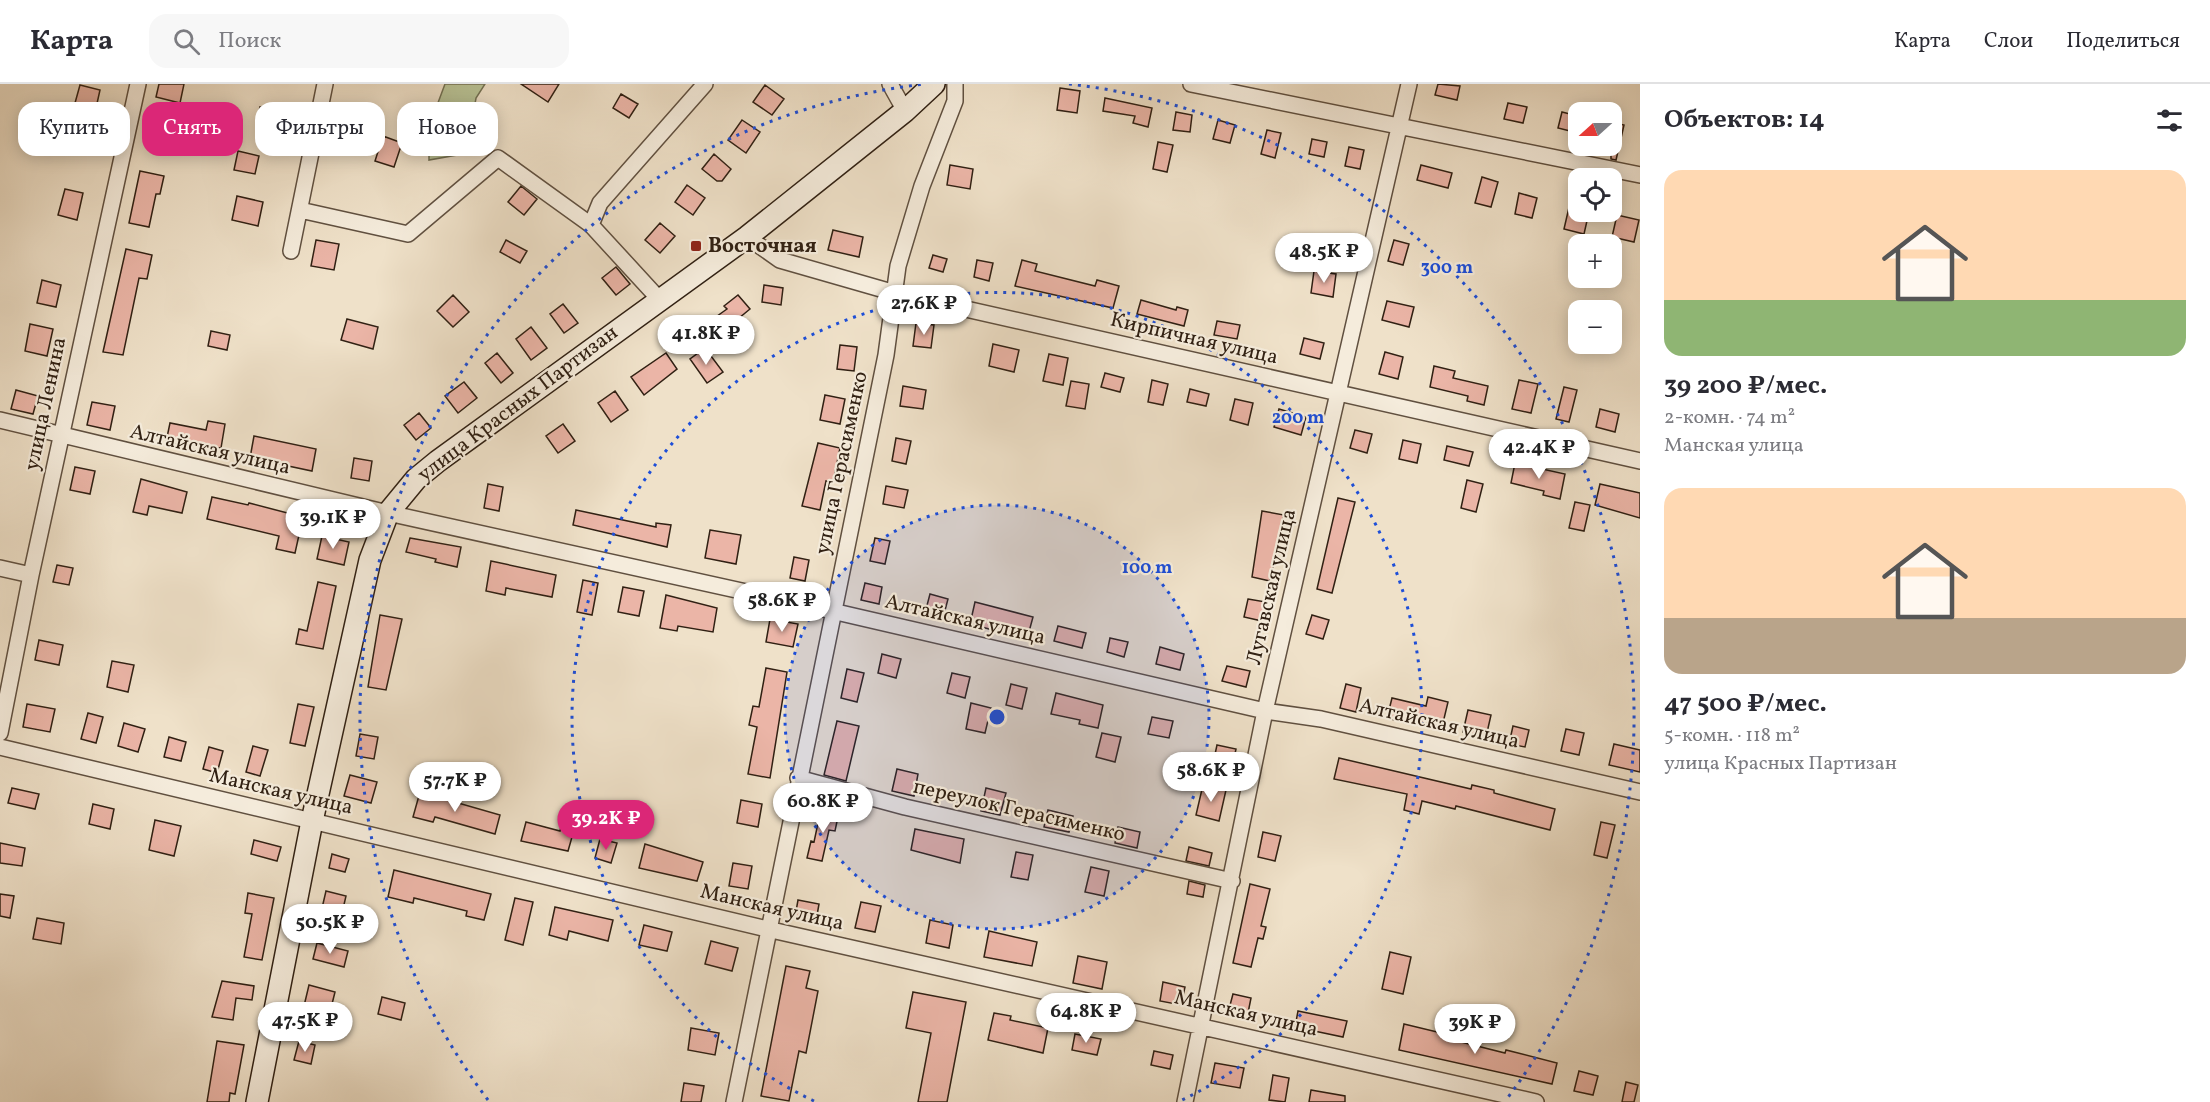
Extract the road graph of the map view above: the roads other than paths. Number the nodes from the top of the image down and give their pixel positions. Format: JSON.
{"nodes":[{"id":1,"x":138,"y":84,"type":"edge"},
{"id":2,"x":325,"y":84,"type":"edge"},
{"id":3,"x":705,"y":84,"type":"edge"},
{"id":4,"x":890,"y":84,"type":"edge"},
{"id":5,"x":934,"y":84,"type":"edge"},
{"id":6,"x":955,"y":84,"type":"edge"},
{"id":7,"x":1191,"y":84,"type":"edge"},
{"id":8,"x":1409,"y":84,"type":"edge"},
{"id":9,"x":905,"y":111,"type":"junction"},
{"id":10,"x":1400,"y":125,"type":"junction"},
{"id":11,"x":1640,"y":175,"type":"edge"},
{"id":12,"x":300,"y":210,"type":"junction"},
{"id":13,"x":591,"y":225,"type":"junction"},
{"id":14,"x":747,"y":237,"type":"junction"},
{"id":15,"x":291,"y":251,"type":"dead end"},
{"id":16,"x":895,"y":293,"type":"junction"},
{"id":17,"x":659,"y":299,"type":"junction"},
{"id":18,"x":1338,"y":393,"type":"junction"},
{"id":19,"x":0,"y":420,"type":"edge"},
{"id":20,"x":61,"y":437,"type":"junction"},
{"id":21,"x":1640,"y":461,"type":"edge"},
{"id":22,"x":388,"y":513,"type":"junction"},
{"id":23,"x":0,"y":568,"type":"edge"},
{"id":24,"x":31,"y":575,"type":"junction"},
{"id":25,"x":832,"y":611,"type":"junction"},
{"id":26,"x":1265,"y":711,"type":"junction"},
{"id":27,"x":0,"y":733,"type":"edge"},
{"id":28,"x":0,"y":747,"type":"edge"},
{"id":29,"x":798,"y":778,"type":"junction"},
{"id":30,"x":1640,"y":792,"type":"edge"},
{"id":31,"x":312,"y":821,"type":"junction"},
{"id":32,"x":1232,"y":881,"type":"junction"},
{"id":33,"x":767,"y":929,"type":"junction"},
{"id":34,"x":1201,"y":1025,"type":"junction"},
{"id":35,"x":257,"y":1102,"type":"edge"},
{"id":36,"x":734,"y":1102,"type":"edge"},
{"id":37,"x":1185,"y":1102,"type":"edge"},
{"id":38,"x":1536,"y":1102,"type":"edge"}],
"edges":[{"from":1,"to":20,"type":"street","name":"улица Ленина"},
{"from":2,"to":12,"type":"street"},
{"from":3,"to":13,"type":"street"},
{"from":4,"to":9,"type":"street"},
{"from":5,"to":9,"type":"main road","name":"улица Красных Партизан"},
{"from":6,"to":16,"type":"street","name":"улица Герасименко"},
{"from":7,"to":10,"type":"street"},
{"from":8,"to":10,"type":"street","name":"Лугавская улица"},
{"from":9,"to":14,"type":"main road","name":"улица Красных Партизан"},
{"from":10,"to":11,"type":"street"},
{"from":10,"to":18,"type":"street","name":"Лугавская улица"},
{"from":12,"to":13,"type":"street"},
{"from":12,"to":15,"type":"street"},
{"from":13,"to":17,"type":"street"},
{"from":14,"to":16,"type":"street","name":"Кирпичная улица"},
{"from":14,"to":17,"type":"main road","name":"улица Красных Партизан"},
{"from":16,"to":18,"type":"street","name":"Кирпичная улица"},
{"from":16,"to":25,"type":"street","name":"улица Герасименко"},
{"from":17,"to":22,"type":"main road","name":"улица Красных Партизан"},
{"from":18,"to":21,"type":"street","name":"Кирпичная улица"},
{"from":18,"to":26,"type":"street","name":"Лугавская улица"},
{"from":19,"to":20,"type":"street","name":"Алтайская улица"},
{"from":20,"to":22,"type":"street","name":"Алтайская улица"},
{"from":20,"to":24,"type":"street","name":"улица Ленина"},
{"from":22,"to":25,"type":"street","name":"Алтайская улица"},
{"from":22,"to":31,"type":"main road","name":"улица Красных Партизан"},
{"from":23,"to":24,"type":"street"},
{"from":24,"to":27,"type":"street","name":"улица Ленина"},
{"from":25,"to":26,"type":"street","name":"Алтайская улица"},
{"from":25,"to":29,"type":"street","name":"улица Герасименко"},
{"from":26,"to":30,"type":"street","name":"Алтайская улица"},
{"from":26,"to":32,"type":"street","name":"Лугавская улица"},
{"from":28,"to":31,"type":"street","name":"Манская улица"},
{"from":29,"to":32,"type":"street","name":"переулок Герасименко"},
{"from":29,"to":33,"type":"street","name":"улица Герасименко"},
{"from":31,"to":33,"type":"street","name":"Манская улица"},
{"from":31,"to":35,"type":"main road","name":"улица Красных Партизан"},
{"from":32,"to":34,"type":"street","name":"Лугавская улица"},
{"from":33,"to":34,"type":"street","name":"Манская улица"},
{"from":33,"to":36,"type":"street","name":"улица Герасименко"},
{"from":34,"to":37,"type":"street","name":"Лугавская улица"},
{"from":34,"to":38,"type":"street","name":"Манская улица"}]}
